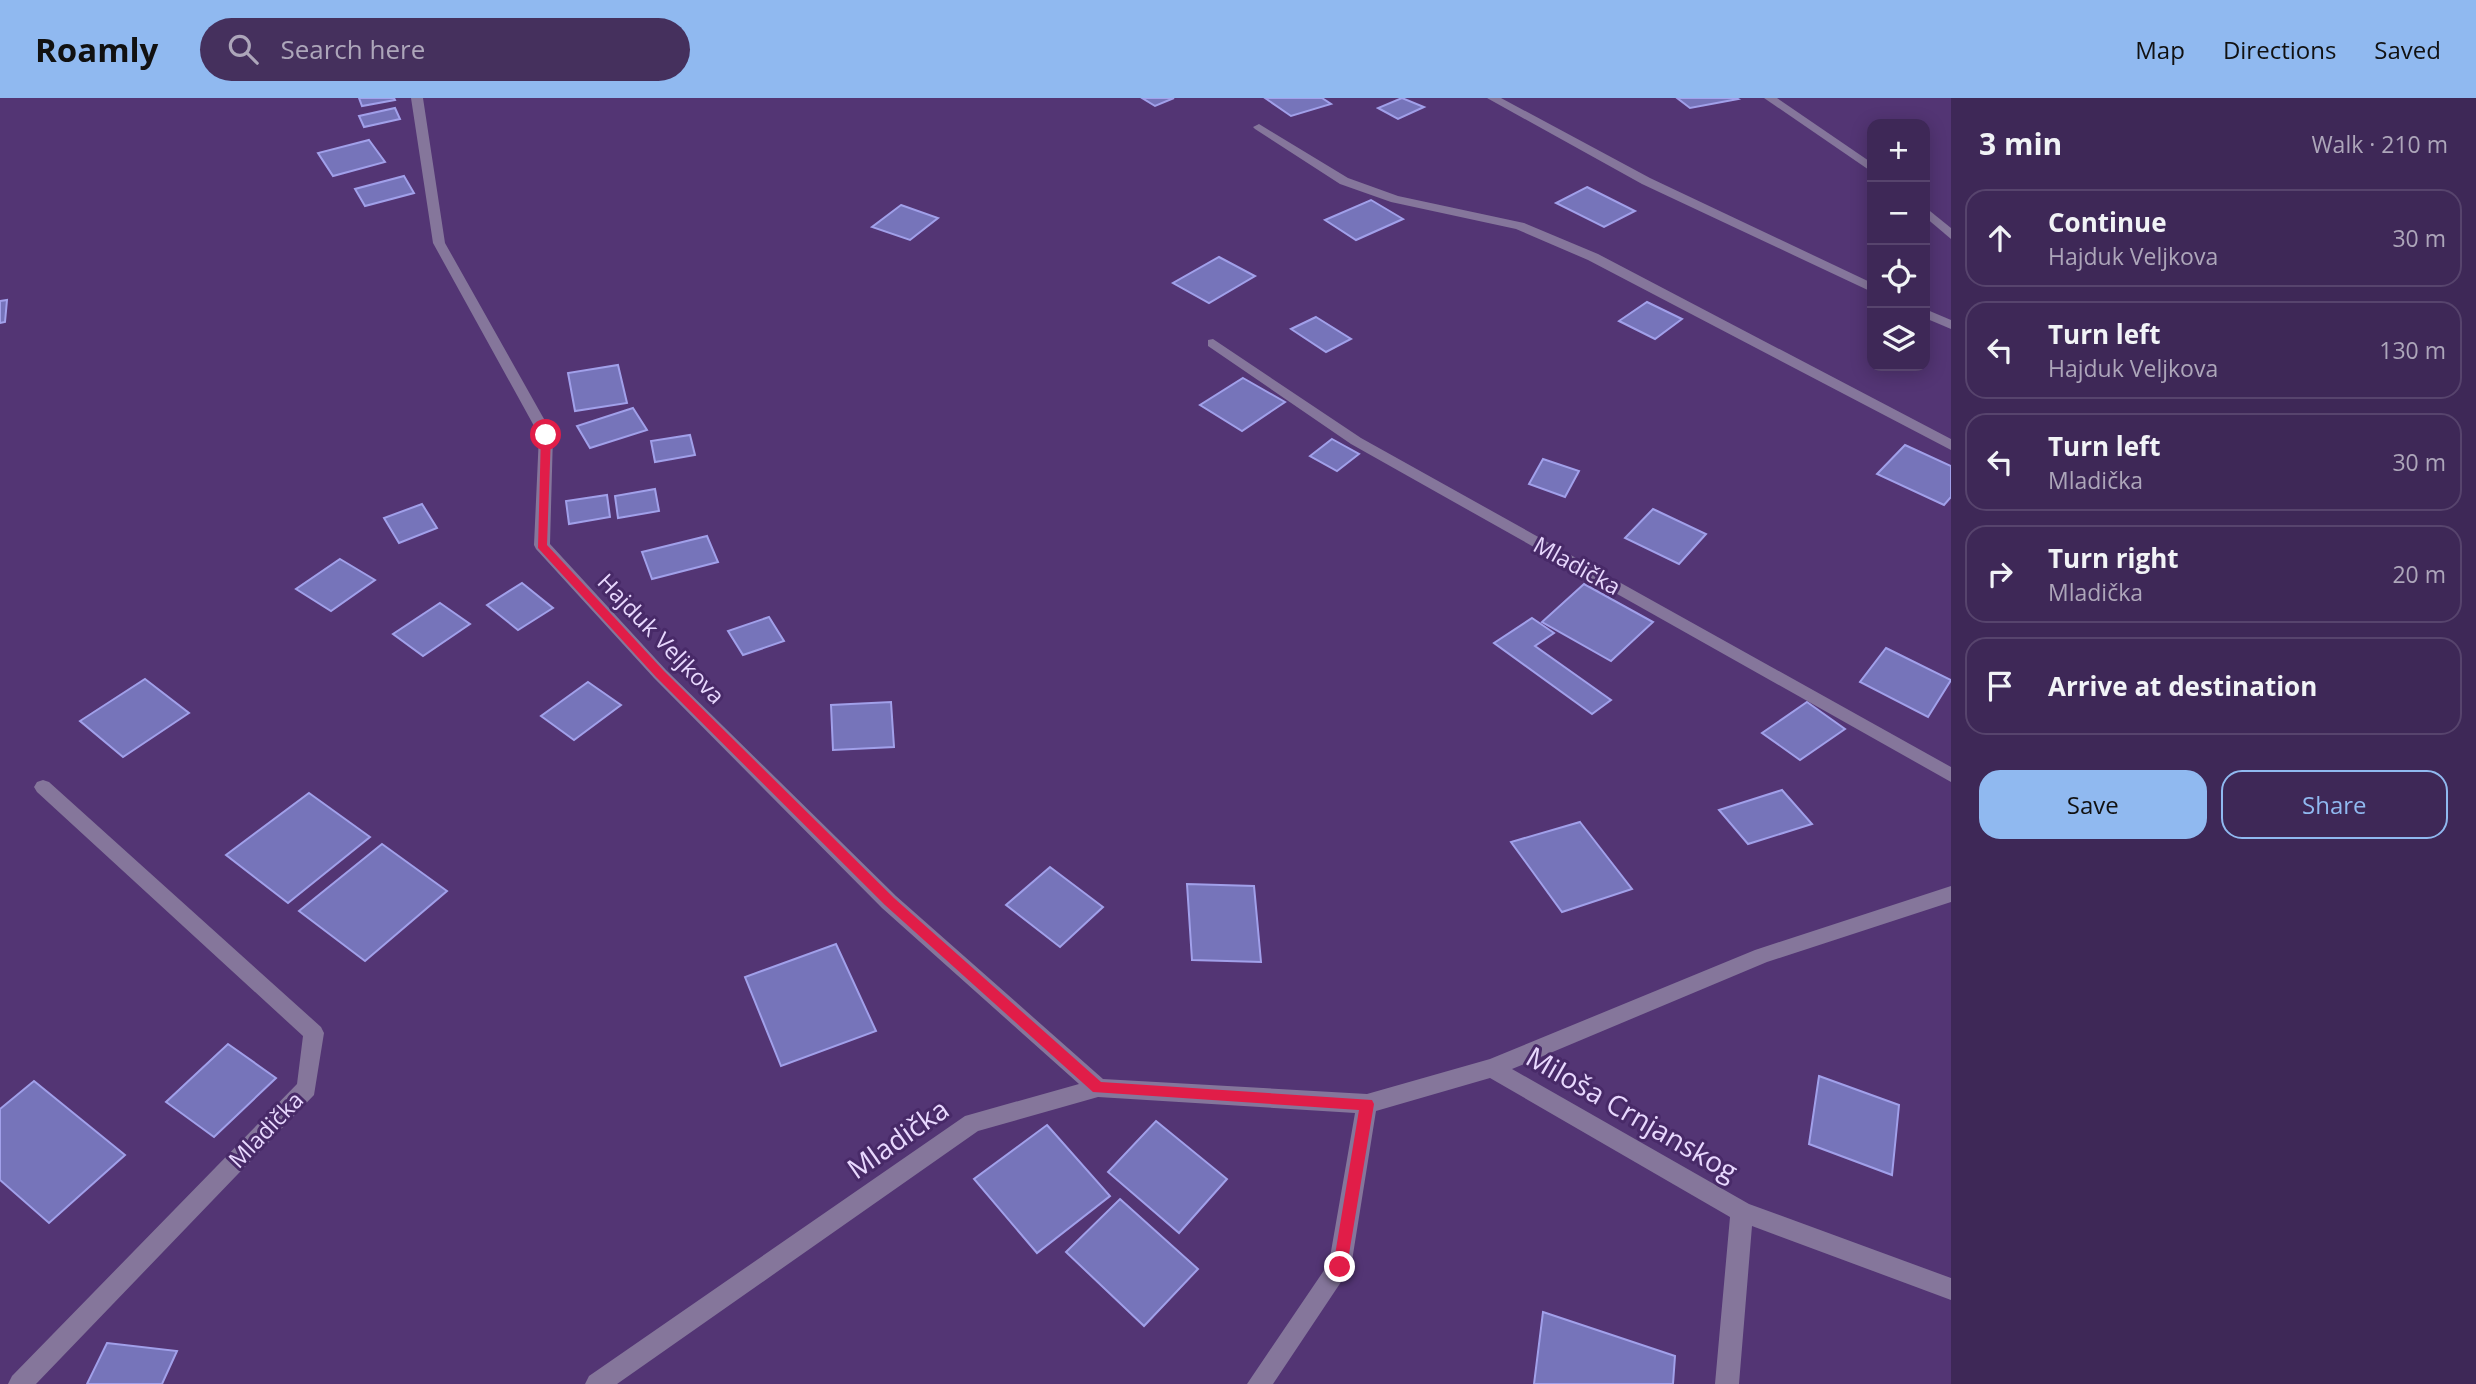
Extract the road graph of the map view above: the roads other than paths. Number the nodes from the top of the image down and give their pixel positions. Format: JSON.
{"nodes":[{"id":1,"x":417,"y":98,"type":"edge"},
{"id":2,"x":1493,"y":98,"type":"edge"},
{"id":3,"x":1770,"y":98,"type":"edge"},
{"id":4,"x":1259,"y":127,"type":"dead end"},
{"id":5,"x":1867,"y":166,"type":"edge"},
{"id":6,"x":1930,"y":216,"type":"edge"},
{"id":7,"x":1951,"y":235,"type":"edge"},
{"id":8,"x":1867,"y":286,"type":"edge"},
{"id":9,"x":1930,"y":316,"type":"edge"},
{"id":10,"x":1951,"y":326,"type":"edge"},
{"id":11,"x":1213,"y":343,"type":"dead end"},
{"id":12,"x":1951,"y":445,"type":"edge"},
{"id":13,"x":1951,"y":775,"type":"edge"},
{"id":14,"x":43,"y":788,"type":"dead end"},
{"id":15,"x":1951,"y":894,"type":"edge"},
{"id":16,"x":1492,"y":1068,"type":"junction"},
{"id":17,"x":1098,"y":1088,"type":"junction"},
{"id":18,"x":1367,"y":1104,"type":"junction"},
{"id":19,"x":1742,"y":1212,"type":"junction"},
{"id":20,"x":1951,"y":1289,"type":"edge"},
{"id":21,"x":20,"y":1384,"type":"edge"},
{"id":22,"x":597,"y":1384,"type":"edge"},
{"id":23,"x":1259,"y":1384,"type":"edge"},
{"id":24,"x":1727,"y":1384,"type":"edge"}],
"edges":[{"from":1,"to":17,"type":"street","name":"Hajduk Veljkova"},
{"from":2,"to":8,"type":"street"},
{"from":3,"to":5,"type":"street"},
{"from":4,"to":12,"type":"street"},
{"from":6,"to":7,"type":"street"},
{"from":9,"to":10,"type":"street"},
{"from":11,"to":13,"type":"street","name":"Mladička"},
{"from":14,"to":21,"type":"street","name":"Mladička"},
{"from":15,"to":16,"type":"street","name":"Mladička"},
{"from":16,"to":18,"type":"street","name":"Mladička"},
{"from":16,"to":19,"type":"street","name":"Miloša Crnjanskog"},
{"from":17,"to":18,"type":"street","name":"Mladička"},
{"from":17,"to":22,"type":"street","name":"Mladička"},
{"from":18,"to":23,"type":"street"},
{"from":19,"to":20,"type":"street","name":"Miloša Crnjanskog"},
{"from":19,"to":24,"type":"street","name":"Miloša Crnjanskog"}]}
